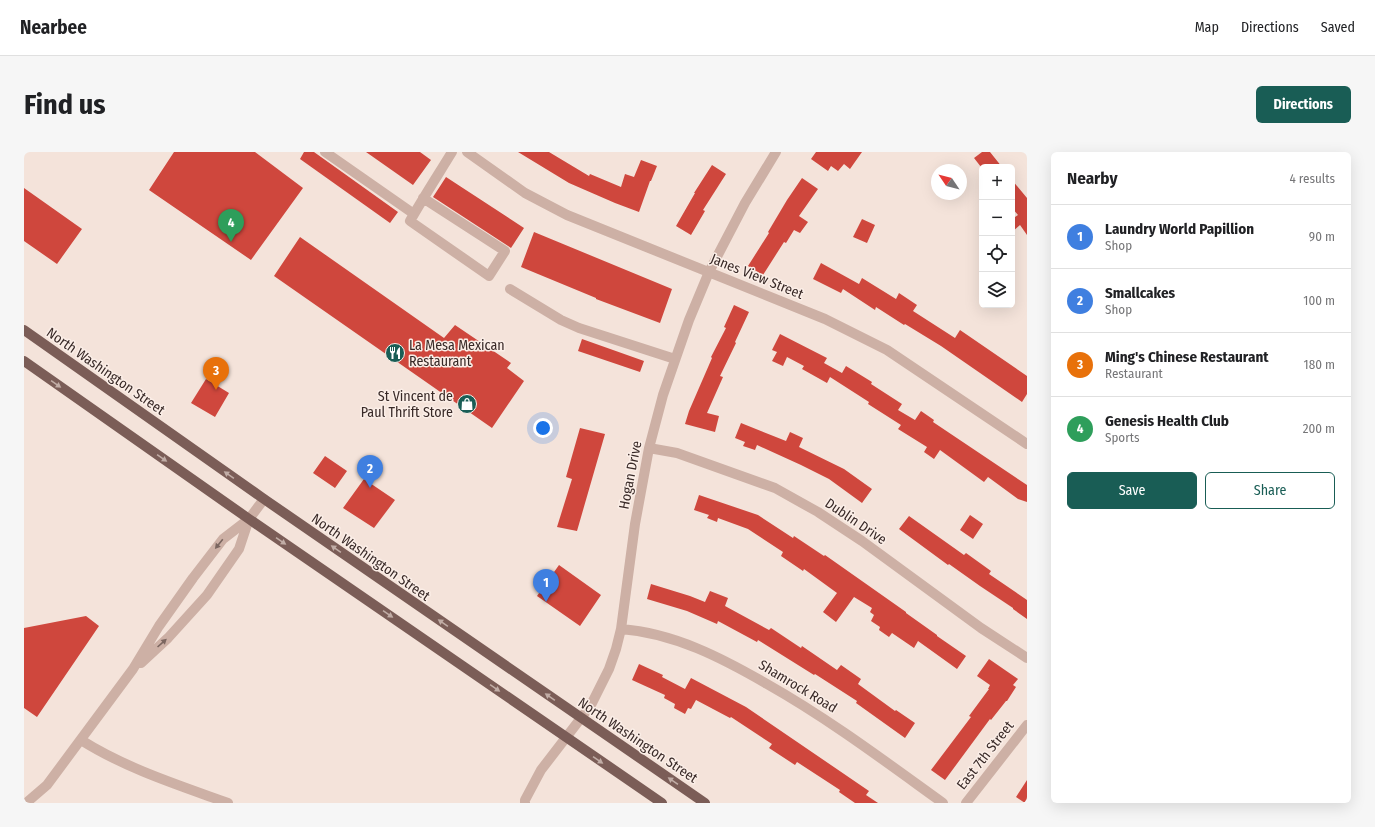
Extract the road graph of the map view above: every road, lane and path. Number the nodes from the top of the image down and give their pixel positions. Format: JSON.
{"nodes":[{"id":1,"x":326,"y":152,"type":"edge"},
{"id":2,"x":452,"y":152,"type":"edge"},
{"id":3,"x":467,"y":152,"type":"edge"},
{"id":4,"x":776,"y":152,"type":"edge"},
{"id":5,"x":424,"y":198,"type":"junction"},
{"id":6,"x":414,"y":214,"type":"junction"},
{"id":7,"x":709,"y":272,"type":"junction"},
{"id":8,"x":510,"y":289,"type":"dead end"},
{"id":9,"x":24,"y":330,"type":"edge"},
{"id":10,"x":676,"y":359,"type":"junction"},
{"id":11,"x":24,"y":361,"type":"edge"},
{"id":12,"x":1027,"y":444,"type":"edge"},
{"id":13,"x":649,"y":448,"type":"junction"},
{"id":14,"x":264,"y":499,"type":"junction"},
{"id":15,"x":249,"y":519,"type":"junction"},
{"id":16,"x":621,"y":629,"type":"junction"},
{"id":17,"x":1027,"y":658,"type":"edge"},
{"id":18,"x":133,"y":669,"type":"junction"},
{"id":19,"x":582,"y":719,"type":"junction"},
{"id":20,"x":1027,"y":725,"type":"edge"},
{"id":21,"x":566,"y":738,"type":"junction"},
{"id":22,"x":81,"y":740,"type":"junction"},
{"id":23,"x":26,"y":803,"type":"edge"},
{"id":24,"x":228,"y":803,"type":"edge"},
{"id":25,"x":525,"y":803,"type":"edge"},
{"id":26,"x":662,"y":803,"type":"edge"},
{"id":27,"x":705,"y":803,"type":"edge"},
{"id":28,"x":943,"y":803,"type":"edge"},
{"id":29,"x":966,"y":803,"type":"edge"}],
"edges":[{"from":1,"to":6,"type":"street"},
{"from":2,"to":5,"type":"street"},
{"from":3,"to":7,"type":"street","name":"Janes View Street"},
{"from":4,"to":7,"type":"street","name":"Hogan Drive"},
{"from":5,"to":6,"type":"street"},
{"from":5,"to":6,"type":"street"},
{"from":7,"to":10,"type":"street","name":"Hogan Drive"},
{"from":7,"to":12,"type":"street","name":"Janes View Street"},
{"from":8,"to":10,"type":"street"},
{"from":14,"to":9,"type":"main road","name":"North Washington Street","one_way":true},
{"from":10,"to":13,"type":"street","name":"Hogan Drive"},
{"from":11,"to":15,"type":"main road","one_way":true},
{"from":13,"to":16,"type":"street","name":"Hogan Drive"},
{"from":13,"to":17,"type":"street","name":"Dublin Drive"},
{"from":14,"to":15,"type":"street"},
{"from":19,"to":14,"type":"main road","name":"North Washington Street","one_way":true},
{"from":15,"to":18,"type":"street","one_way":true},
{"from":18,"to":15,"type":"street","one_way":true},
{"from":15,"to":21,"type":"main road","one_way":true},
{"from":16,"to":19,"type":"street","name":"Hogan Drive"},
{"from":16,"to":28,"type":"street","name":"Shamrock Road"},
{"from":18,"to":22,"type":"street"},
{"from":19,"to":21,"type":"street","name":"Hogan Drive"},
{"from":27,"to":19,"type":"main road","name":"North Washington Street","one_way":true},
{"from":20,"to":29,"type":"street","name":"East 7th Street"},
{"from":21,"to":25,"type":"street","name":"Hogan Drive"},
{"from":21,"to":26,"type":"main road","one_way":true},
{"from":22,"to":23,"type":"street"},
{"from":22,"to":24,"type":"street"}]}
